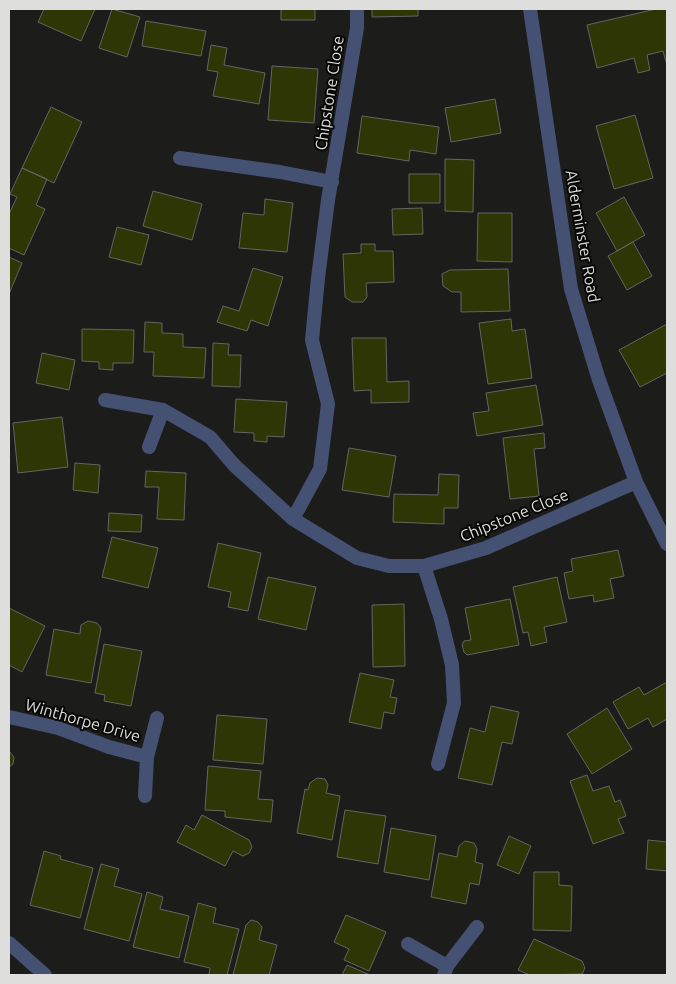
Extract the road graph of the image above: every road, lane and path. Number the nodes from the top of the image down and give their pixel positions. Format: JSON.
{"nodes":[{"id":1,"x":357,"y":9,"type":"edge"},
{"id":2,"x":530,"y":9,"type":"edge"},
{"id":3,"x":180,"y":158,"type":"dead end"},
{"id":4,"x":332,"y":182,"type":"junction"},
{"id":5,"x":105,"y":400,"type":"dead end"},
{"id":6,"x":163,"y":410,"type":"junction"},
{"id":7,"x":149,"y":447,"type":"dead end"},
{"id":8,"x":636,"y":482,"type":"junction"},
{"id":9,"x":293,"y":519,"type":"junction"},
{"id":10,"x":667,"y":544,"type":"edge"},
{"id":11,"x":424,"y":566,"type":"junction"},
{"id":12,"x":9,"y":717,"type":"edge"},
{"id":13,"x":157,"y":718,"type":"dead end"},
{"id":14,"x":147,"y":757,"type":"junction"},
{"id":15,"x":438,"y":764,"type":"dead end"},
{"id":16,"x":145,"y":796,"type":"dead end"},
{"id":17,"x":477,"y":927,"type":"dead end"},
{"id":18,"x":9,"y":943,"type":"edge"},
{"id":19,"x":408,"y":944,"type":"dead end"},
{"id":20,"x":446,"y":971,"type":"edge"},
{"id":21,"x":45,"y":975,"type":"edge"}],
"edges":[{"from":1,"to":4,"type":"street","name":"Chipstone Close"},
{"from":2,"to":8,"type":"street","name":"Alderminster Road"},
{"from":3,"to":4,"type":"street"},
{"from":4,"to":9,"type":"street","name":"Chipstone Close"},
{"from":5,"to":6,"type":"street"},
{"from":6,"to":7,"type":"street"},
{"from":6,"to":9,"type":"street","name":"Chipstone Close"},
{"from":8,"to":10,"type":"street","name":"Alderminster Road"},
{"from":8,"to":11,"type":"street","name":"Chipstone Close"},
{"from":9,"to":11,"type":"street","name":"Chipstone Close"},
{"from":11,"to":15,"type":"street"},
{"from":12,"to":14,"type":"street","name":"Winthorpe Drive"},
{"from":13,"to":14,"type":"street","name":"Winthorpe Drive"},
{"from":14,"to":16,"type":"street","name":"Winthorpe Drive"},
{"from":17,"to":20,"type":"street"},
{"from":18,"to":21,"type":"street"},
{"from":19,"to":20,"type":"street"}]}
